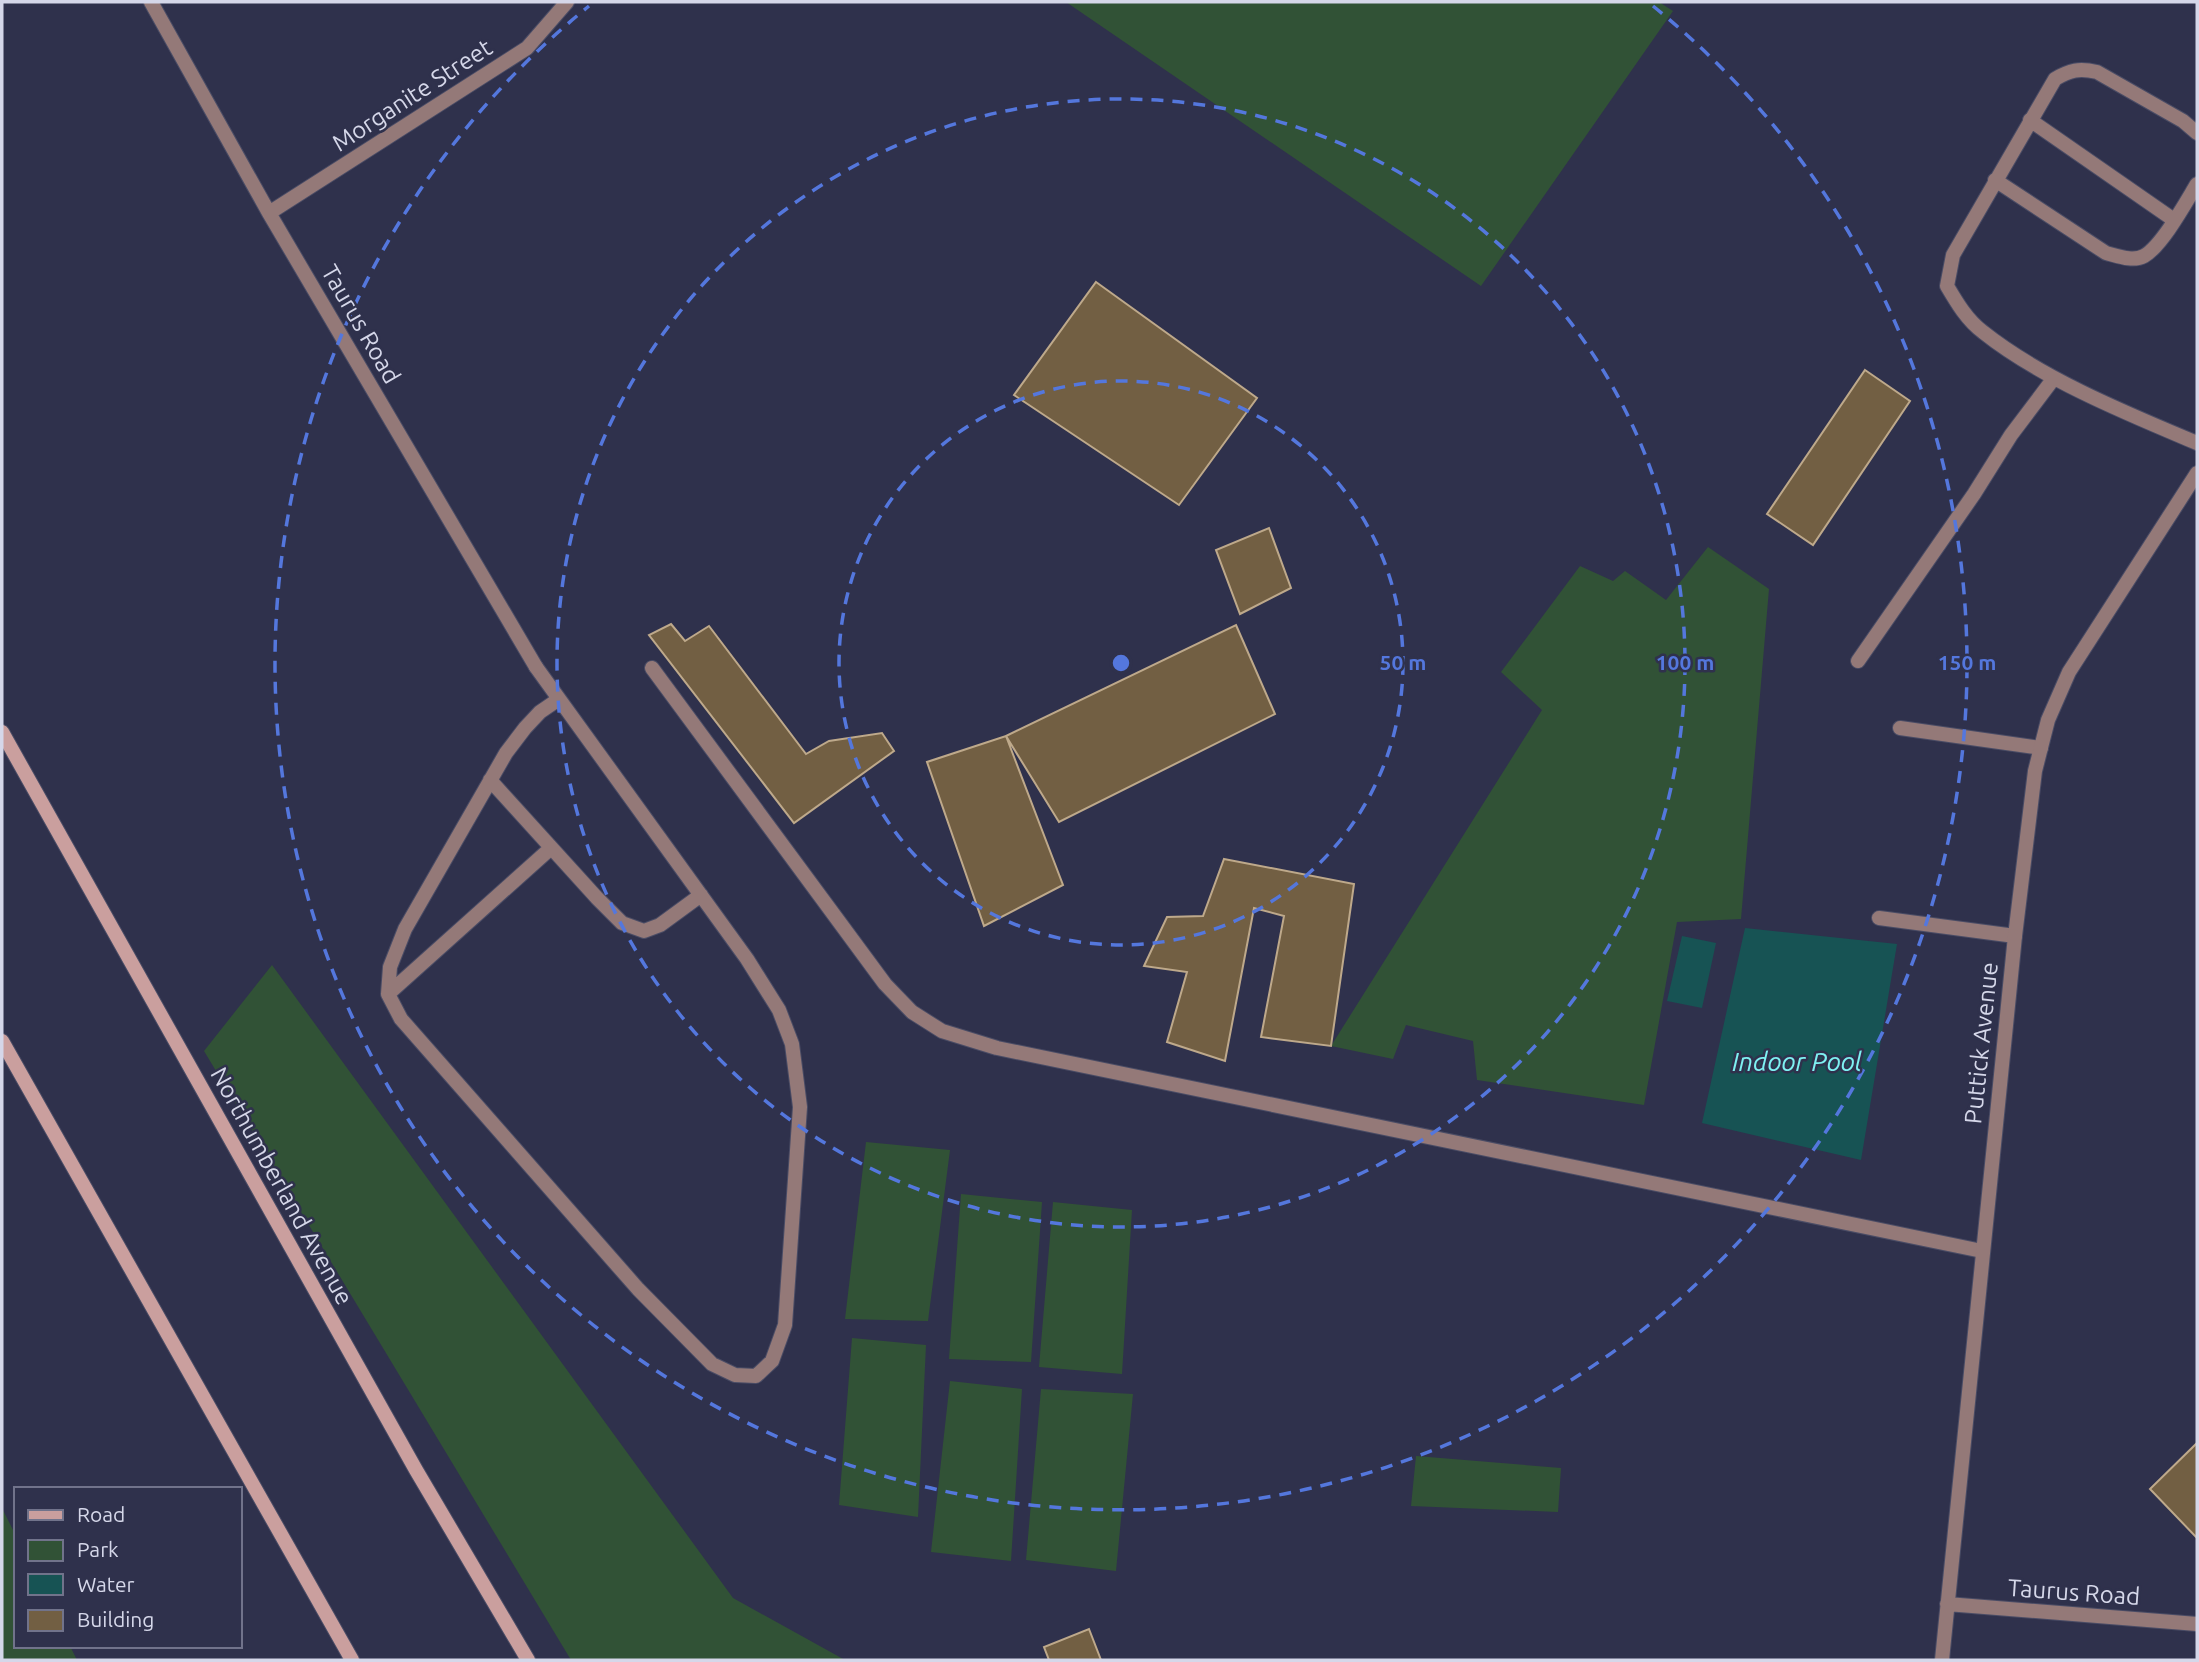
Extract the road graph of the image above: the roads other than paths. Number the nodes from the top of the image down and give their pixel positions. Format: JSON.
{"nodes":[{"id":1,"x":151,"y":2,"type":"edge"},
{"id":2,"x":567,"y":2,"type":"edge"},
{"id":3,"x":2030,"y":120,"type":"junction"},
{"id":4,"x":2197,"y":133,"type":"edge"},
{"id":5,"x":1996,"y":180,"type":"junction"},
{"id":6,"x":2197,"y":184,"type":"edge"},
{"id":7,"x":269,"y":213,"type":"junction"},
{"id":8,"x":2174,"y":219,"type":"junction"},
{"id":9,"x":2054,"y":377,"type":"junction"},
{"id":10,"x":2197,"y":443,"type":"edge"},
{"id":11,"x":2197,"y":472,"type":"edge"},
{"id":12,"x":1858,"y":661,"type":"dead end"},
{"id":13,"x":652,"y":668,"type":"dead end"},
{"id":14,"x":559,"y":699,"type":"junction"},
{"id":15,"x":1900,"y":729,"type":"dead end"},
{"id":16,"x":2,"y":732,"type":"edge"},
{"id":17,"x":2041,"y":748,"type":"junction"},
{"id":18,"x":490,"y":780,"type":"junction"},
{"id":19,"x":551,"y":848,"type":"junction"},
{"id":20,"x":701,"y":895,"type":"junction"},
{"id":21,"x":1878,"y":918,"type":"dead end"},
{"id":22,"x":2015,"y":936,"type":"junction"},
{"id":23,"x":388,"y":994,"type":"junction"},
{"id":24,"x":2,"y":1041,"type":"edge"},
{"id":25,"x":1982,"y":1251,"type":"junction"},
{"id":26,"x":1947,"y":1604,"type":"junction"},
{"id":27,"x":2197,"y":1624,"type":"edge"},
{"id":28,"x":352,"y":1660,"type":"edge"},
{"id":29,"x":528,"y":1660,"type":"edge"},
{"id":30,"x":1942,"y":1660,"type":"edge"}],
"edges":[{"from":1,"to":7,"type":"street","name":"Taurus Road"},
{"from":2,"to":7,"type":"street","name":"Morganite Street"},
{"from":3,"to":4,"type":"street"},
{"from":3,"to":5,"type":"street"},
{"from":3,"to":8,"type":"street"},
{"from":5,"to":8,"type":"street"},
{"from":5,"to":9,"type":"street"},
{"from":6,"to":8,"type":"street"},
{"from":7,"to":14,"type":"street","name":"Taurus Road"},
{"from":9,"to":10,"type":"street"},
{"from":9,"to":12,"type":"street"},
{"from":11,"to":17,"type":"street","name":"Puttick Avenue"},
{"from":13,"to":25,"type":"street"},
{"from":14,"to":18,"type":"street"},
{"from":14,"to":20,"type":"street","name":"Taurus Road"},
{"from":15,"to":17,"type":"street"},
{"from":16,"to":29,"type":"main road","name":"Northumberland Avenue"},
{"from":17,"to":22,"type":"street","name":"Puttick Avenue"},
{"from":18,"to":19,"type":"street"},
{"from":18,"to":23,"type":"street"},
{"from":19,"to":20,"type":"street"},
{"from":19,"to":23,"type":"street"},
{"from":20,"to":23,"type":"street","name":"Taurus Road"},
{"from":21,"to":22,"type":"street"},
{"from":22,"to":25,"type":"street","name":"Puttick Avenue"},
{"from":24,"to":28,"type":"main road"},
{"from":25,"to":26,"type":"street","name":"Puttick Avenue"},
{"from":26,"to":27,"type":"street","name":"Taurus Road"},
{"from":26,"to":30,"type":"street","name":"Puttick Avenue"}]}
